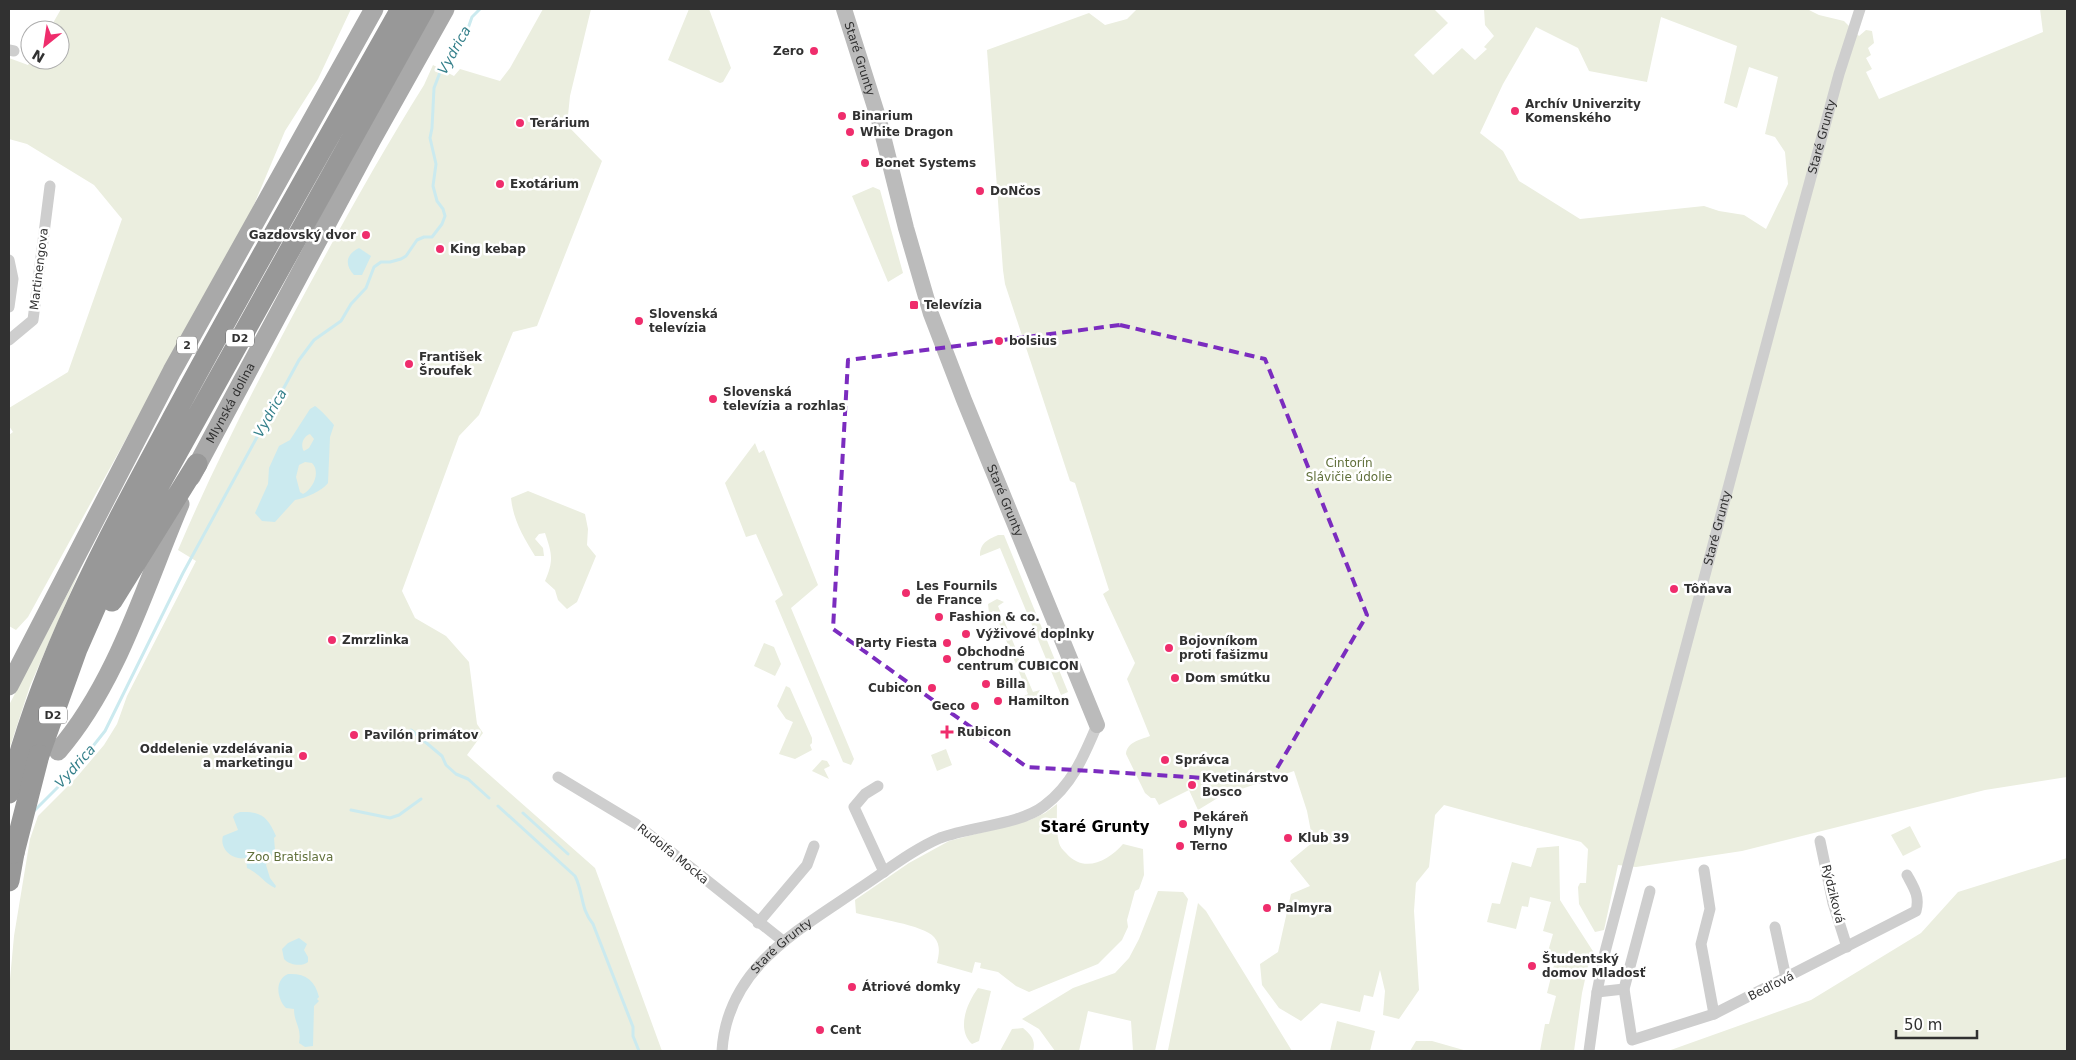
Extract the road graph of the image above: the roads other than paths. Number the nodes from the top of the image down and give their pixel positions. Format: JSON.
{"nodes":[{"id":1,"x":374,"y":9,"type":"edge"},
{"id":2,"x":401,"y":9,"type":"edge"},
{"id":3,"x":424,"y":9,"type":"edge"},
{"id":4,"x":445,"y":9,"type":"edge"},
{"id":5,"x":844,"y":9,"type":"edge"},
{"id":6,"x":1860,"y":9,"type":"edge"},
{"id":7,"x":50,"y":186,"type":"dead end"},
{"id":8,"x":9,"y":260,"type":"edge"},
{"id":9,"x":9,"y":307,"type":"edge"},
{"id":10,"x":9,"y":340,"type":"edge"},
{"id":11,"x":197,"y":464,"type":"junction"},
{"id":12,"x":68,"y":674,"type":"junction"},
{"id":13,"x":9,"y":686,"type":"edge"},
{"id":14,"x":1097,"y":725,"type":"joint"},
{"id":15,"x":48,"y":753,"type":"junction"},
{"id":16,"x":558,"y":776,"type":"dead end"},
{"id":17,"x":878,"y":786,"type":"dead end"},
{"id":18,"x":10,"y":788,"type":"edge"},
{"id":19,"x":1820,"y":841,"type":"dead end"},
{"id":20,"x":814,"y":846,"type":"dead end"},
{"id":21,"x":1704,"y":870,"type":"dead end"},
{"id":22,"x":884,"y":872,"type":"junction"},
{"id":23,"x":1907,"y":876,"type":"dead end"},
{"id":24,"x":9,"y":881,"type":"edge"},
{"id":25,"x":1650,"y":891,"type":"dead end"},
{"id":26,"x":758,"y":923,"type":"junction"},
{"id":27,"x":1775,"y":927,"type":"dead end"},
{"id":28,"x":783,"y":941,"type":"junction"},
{"id":29,"x":1847,"y":947,"type":"junction"},
{"id":30,"x":1786,"y":978,"type":"junction"},
{"id":31,"x":1624,"y":989,"type":"junction"},
{"id":32,"x":1597,"y":992,"type":"junction"},
{"id":33,"x":1714,"y":1014,"type":"junction"},
{"id":34,"x":722,"y":1051,"type":"edge"},
{"id":35,"x":1589,"y":1051,"type":"edge"}],
"edges":[{"from":1,"to":13,"type":"main road","number":"2"},
{"from":2,"to":18,"type":"highway","number":"D2"},
{"from":3,"to":12,"type":"highway","number":"D2"},
{"from":4,"to":11,"type":"main road","name":"Mlynská dolina"},
{"from":5,"to":14,"type":"street","name":"Staré Grunty"},
{"from":6,"to":32,"type":"street","name":"Staré Grunty"},
{"from":7,"to":10,"type":"street","name":"Martinengova"},
{"from":8,"to":9,"type":"street","name":"Martinengova"},
{"from":11,"to":12,"type":"highway"},
{"from":11,"to":15,"type":"main road","name":"Mlynská dolina"},
{"from":12,"to":15,"type":"highway","number":"D2"},
{"from":14,"to":22,"type":"street","name":"Staré Grunty"},
{"from":15,"to":24,"type":"highway","number":"D2","bridge":true},
{"from":16,"to":26,"type":"street","name":"Rudolfa Mocka"},
{"from":17,"to":22,"type":"street"},
{"from":19,"to":29,"type":"street","name":"Rýdziková"},
{"from":20,"to":26,"type":"street"},
{"from":21,"to":33,"type":"street"},
{"from":22,"to":28,"type":"street","name":"Staré Grunty"},
{"from":23,"to":29,"type":"street","name":"Bedľová"},
{"from":25,"to":31,"type":"street","name":"Bedľová"},
{"from":26,"to":28,"type":"street","name":"Rudolfa Mocka"},
{"from":27,"to":30,"type":"street"},
{"from":28,"to":34,"type":"street","name":"Staré Grunty"},
{"from":29,"to":30,"type":"street","name":"Bedľová"},
{"from":30,"to":33,"type":"street","name":"Bedľová"},
{"from":31,"to":32,"type":"street"},
{"from":31,"to":33,"type":"street","name":"Bedľová"},
{"from":32,"to":35,"type":"street","name":"Staré Grunty"}]}
